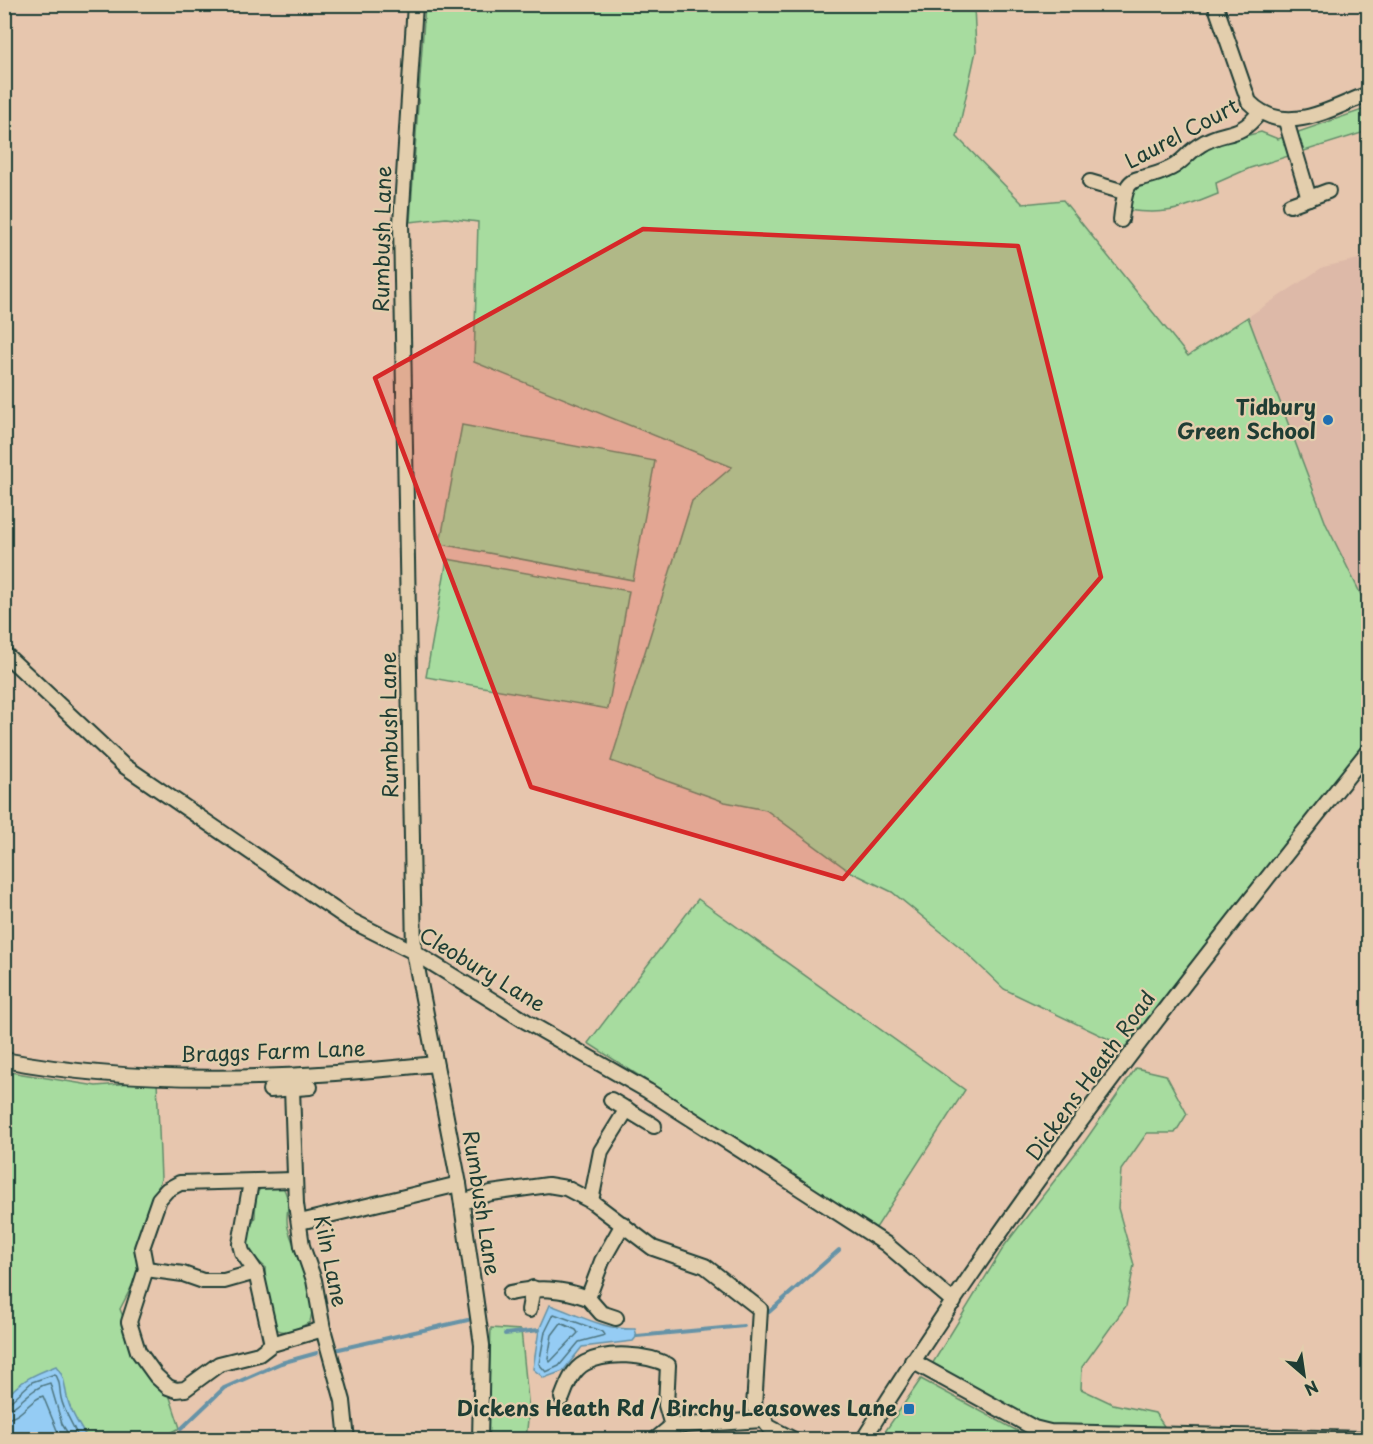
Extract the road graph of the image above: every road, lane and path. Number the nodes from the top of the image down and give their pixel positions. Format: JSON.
{"nodes":[{"id":1,"x":415,"y":4,"type":"edge"},
{"id":2,"x":1215,"y":4,"type":"edge"},
{"id":3,"x":1368,"y":94,"type":"edge"},
{"id":4,"x":1259,"y":113,"type":"junction"},
{"id":5,"x":1286,"y":122,"type":"junction"},
{"id":6,"x":1090,"y":182,"type":"dead end"},
{"id":7,"x":1328,"y":191,"type":"dead end"},
{"id":8,"x":1124,"y":192,"type":"junction"},
{"id":9,"x":1309,"y":198,"type":"junction"},
{"id":10,"x":1290,"y":205,"type":"dead end"},
{"id":11,"x":1120,"y":220,"type":"dead end"},
{"id":12,"x":4,"y":653,"type":"edge"},
{"id":13,"x":1368,"y":751,"type":"edge"},
{"id":14,"x":414,"y":952,"type":"junction"},
{"id":15,"x":4,"y":1060,"type":"edge"},
{"id":16,"x":435,"y":1065,"type":"junction"},
{"id":17,"x":310,"y":1087,"type":"dead end"},
{"id":18,"x":292,"y":1088,"type":"junction"},
{"id":19,"x":270,"y":1090,"type":"dead end"},
{"id":20,"x":611,"y":1100,"type":"dead end"},
{"id":21,"x":627,"y":1109,"type":"junction"},
{"id":22,"x":654,"y":1126,"type":"dead end"},
{"id":23,"x":293,"y":1180,"type":"junction"},
{"id":24,"x":251,"y":1182,"type":"junction"},
{"id":25,"x":459,"y":1185,"type":"junction"},
{"id":26,"x":591,"y":1201,"type":"junction"},
{"id":27,"x":462,"y":1202,"type":"junction"},
{"id":28,"x":300,"y":1222,"type":"junction"},
{"id":29,"x":623,"y":1224,"type":"junction"},
{"id":30,"x":147,"y":1269,"type":"junction"},
{"id":31,"x":256,"y":1272,"type":"junction"},
{"id":32,"x":533,"y":1288,"type":"junction"},
{"id":33,"x":510,"y":1293,"type":"dead end"},
{"id":34,"x":588,"y":1298,"type":"junction"},
{"id":35,"x":954,"y":1302,"type":"junction"},
{"id":36,"x":529,"y":1310,"type":"dead end"},
{"id":37,"x":616,"y":1318,"type":"dead end"},
{"id":38,"x":323,"y":1329,"type":"junction"},
{"id":39,"x":272,"y":1344,"type":"junction"},
{"id":40,"x":912,"y":1361,"type":"junction"},
{"id":41,"x":562,"y":1398,"type":"dead end"},
{"id":42,"x":762,"y":1420,"type":"junction"},
{"id":43,"x":672,"y":1426,"type":"junction"},
{"id":44,"x":1368,"y":1439,"type":"edge"},
{"id":45,"x":347,"y":1440,"type":"edge"},
{"id":46,"x":480,"y":1440,"type":"edge"},
{"id":47,"x":655,"y":1440,"type":"edge"},
{"id":48,"x":794,"y":1440,"type":"edge"},
{"id":49,"x":863,"y":1440,"type":"edge"}],
"edges":[{"from":1,"to":14,"type":"street","name":"Rumbush Lane"},
{"from":2,"to":4,"type":"street"},
{"from":3,"to":5,"type":"street"},
{"from":4,"to":5,"type":"street"},
{"from":4,"to":8,"type":"street","name":"Laurel Court"},
{"from":5,"to":9,"type":"street"},
{"from":6,"to":8,"type":"street","name":"Laurel Court"},
{"from":7,"to":9,"type":"street"},
{"from":8,"to":11,"type":"street","name":"Laurel Court"},
{"from":9,"to":10,"type":"street"},
{"from":12,"to":14,"type":"street","name":"Cleobury Lane"},
{"from":13,"to":35,"type":"street","name":"Dickens Heath Road"},
{"from":14,"to":16,"type":"street","name":"Rumbush Lane"},
{"from":14,"to":35,"type":"street","name":"Cleobury Lane"},
{"from":15,"to":16,"type":"street","name":"Braggs Farm Lane"},
{"from":16,"to":25,"type":"street","name":"Rumbush Lane"},
{"from":17,"to":18,"type":"street"},
{"from":18,"to":19,"type":"street"},
{"from":18,"to":23,"type":"street","name":"Kiln Lane"},
{"from":20,"to":21,"type":"street"},
{"from":21,"to":22,"type":"street"},
{"from":21,"to":26,"type":"street"},
{"from":23,"to":24,"type":"street"},
{"from":23,"to":28,"type":"street","name":"Kiln Lane"},
{"from":24,"to":30,"type":"street"},
{"from":24,"to":31,"type":"street"},
{"from":25,"to":27,"type":"street","name":"Rumbush Lane"},
{"from":25,"to":28,"type":"street"},
{"from":26,"to":27,"type":"street"},
{"from":26,"to":29,"type":"street"},
{"from":27,"to":46,"type":"street","name":"Rumbush Lane"},
{"from":28,"to":38,"type":"street","name":"Kiln Lane"},
{"from":29,"to":34,"type":"street"},
{"from":29,"to":42,"type":"street"},
{"from":30,"to":31,"type":"street"},
{"from":30,"to":39,"type":"street"},
{"from":31,"to":39,"type":"street"},
{"from":32,"to":33,"type":"street"},
{"from":32,"to":34,"type":"street"},
{"from":32,"to":36,"type":"street"},
{"from":34,"to":37,"type":"street"},
{"from":35,"to":40,"type":"street","name":"Dickens Heath Road"},
{"from":38,"to":39,"type":"street"},
{"from":38,"to":45,"type":"street","name":"Kiln Lane"},
{"from":40,"to":44,"type":"street"},
{"from":40,"to":49,"type":"street","name":"Dickens Heath Road"},
{"from":41,"to":43,"type":"street"},
{"from":42,"to":43,"type":"street"},
{"from":42,"to":48,"type":"street"},
{"from":43,"to":47,"type":"street"}]}
